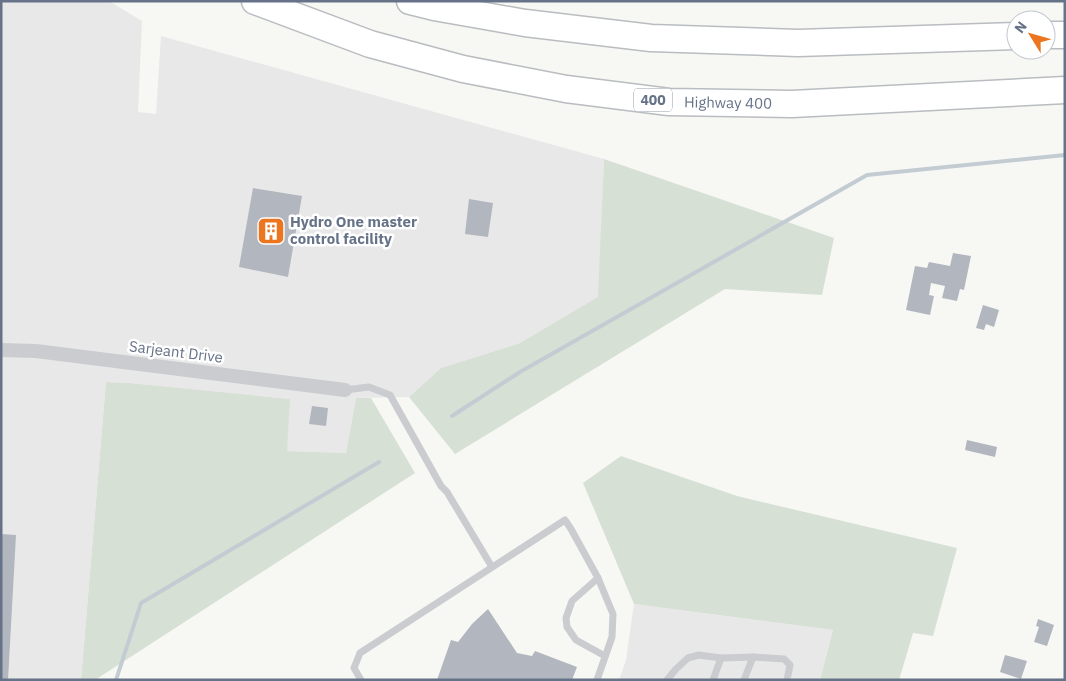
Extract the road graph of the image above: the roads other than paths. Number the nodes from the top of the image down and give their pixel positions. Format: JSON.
{"nodes":[{"id":1,"x":255,"y":1,"type":"edge"},
{"id":2,"x":410,"y":1,"type":"edge"},
{"id":3,"x":1006,"y":36,"type":"edge"},
{"id":4,"x":1065,"y":90,"type":"edge"},
{"id":5,"x":1,"y":350,"type":"edge"},
{"id":6,"x":345,"y":390,"type":"joint"},
{"id":7,"x":492,"y":567,"type":"junction"},
{"id":8,"x":598,"y":578,"type":"junction"},
{"id":9,"x":606,"y":656,"type":"junction"},
{"id":10,"x":752,"y":657,"type":"junction"},
{"id":11,"x":722,"y":658,"type":"junction"},
{"id":12,"x":361,"y":680,"type":"edge"},
{"id":13,"x":597,"y":680,"type":"edge"},
{"id":14,"x":667,"y":680,"type":"edge"},
{"id":15,"x":713,"y":680,"type":"edge"},
{"id":16,"x":744,"y":680,"type":"edge"},
{"id":17,"x":787,"y":680,"type":"edge"}],
"edges":[{"from":1,"to":4,"type":"highway","name":"Highway 400","number":"400"},
{"from":2,"to":3,"type":"highway"},
{"from":5,"to":6,"type":"street","name":"Sarjeant Drive"},
{"from":6,"to":7,"type":"lane"},
{"from":7,"to":8,"type":"lane"},
{"from":7,"to":12,"type":"lane"},
{"from":8,"to":9,"type":"lane"},
{"from":8,"to":9,"type":"lane"},
{"from":9,"to":13,"type":"lane"},
{"from":10,"to":11,"type":"lane"},
{"from":10,"to":16,"type":"lane"},
{"from":10,"to":17,"type":"lane"},
{"from":11,"to":14,"type":"lane"},
{"from":11,"to":15,"type":"lane"}]}
